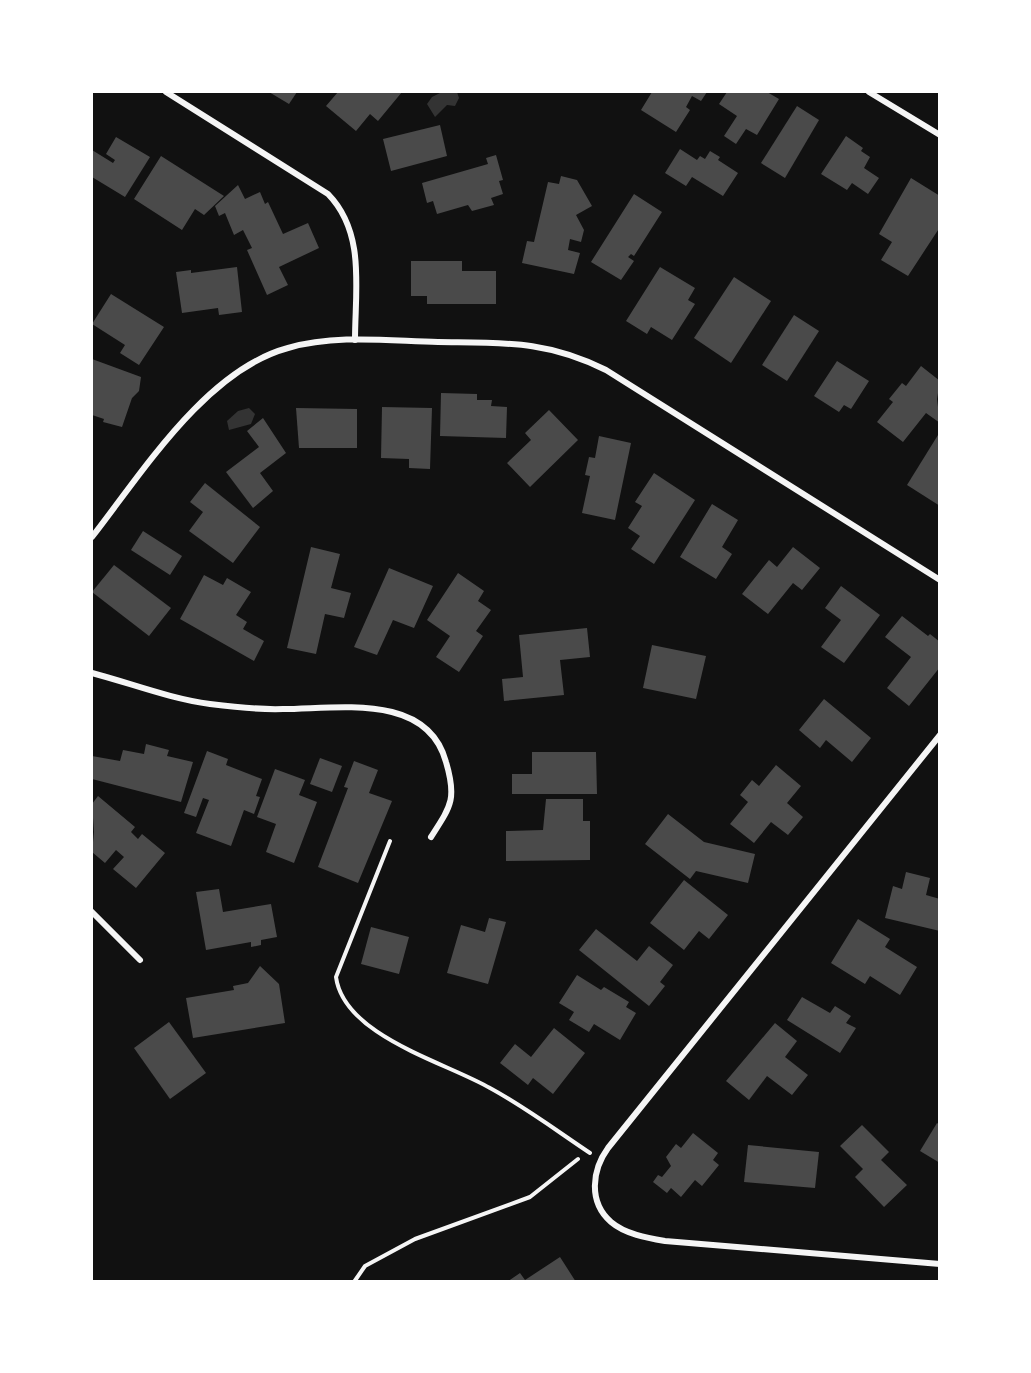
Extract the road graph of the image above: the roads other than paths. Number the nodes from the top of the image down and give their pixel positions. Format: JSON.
{"nodes":[{"id":1,"x":166,"y":92,"type":"edge"},
{"id":2,"x":869,"y":92,"type":"edge"},
{"id":3,"x":939,"y":135,"type":"edge"},
{"id":4,"x":355,"y":340,"type":"junction"},
{"id":5,"x":92,"y":537,"type":"edge"},
{"id":6,"x":939,"y":579,"type":"edge"},
{"id":7,"x":92,"y":673,"type":"edge"},
{"id":8,"x":939,"y":735,"type":"edge"},
{"id":9,"x":431,"y":837,"type":"dead end"},
{"id":10,"x":92,"y":912,"type":"edge"},
{"id":11,"x":140,"y":960,"type":"dead end"},
{"id":12,"x":939,"y":1264,"type":"edge"}],
"edges":[{"from":1,"to":4,"type":"street"},
{"from":2,"to":3,"type":"street"},
{"from":4,"to":5,"type":"street"},
{"from":4,"to":6,"type":"street"},
{"from":7,"to":9,"type":"street"},
{"from":8,"to":12,"type":"street"},
{"from":10,"to":11,"type":"street"}]}
